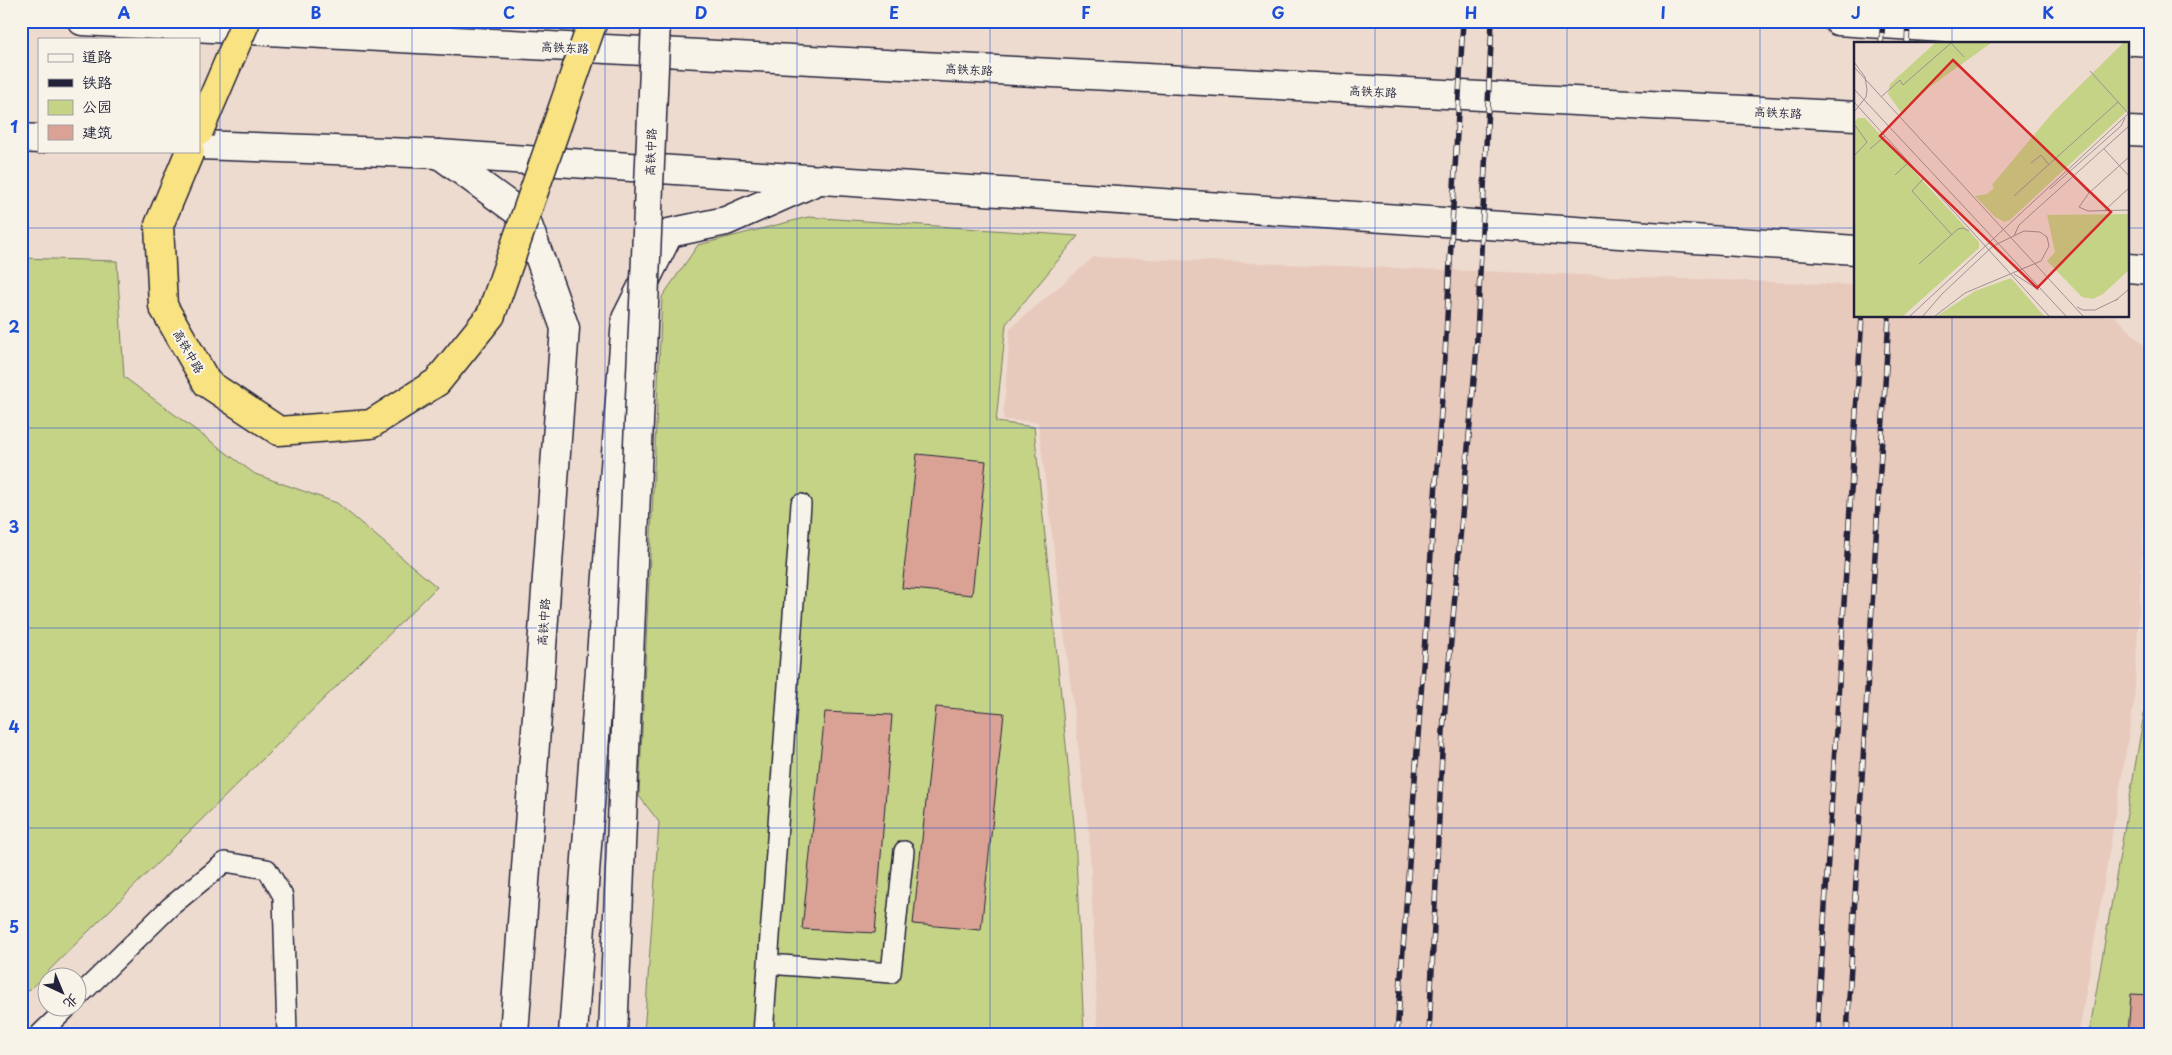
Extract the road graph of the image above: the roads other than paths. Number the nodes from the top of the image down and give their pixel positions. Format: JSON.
{"nodes":[{"id":1,"x":82,"y":21,"type":"edge"},
{"id":2,"x":246,"y":21,"type":"edge"},
{"id":3,"x":593,"y":21,"type":"edge"},
{"id":4,"x":656,"y":21,"type":"edge"},
{"id":5,"x":1838,"y":21,"type":"edge"},
{"id":6,"x":2140,"y":34,"type":"edge"},
{"id":7,"x":1854,"y":116,"type":"edge"},
{"id":8,"x":200,"y":129,"type":"edge"},
{"id":9,"x":2130,"y":131,"type":"edge"},
{"id":10,"x":2151,"y":132,"type":"edge"},
{"id":11,"x":21,"y":138,"type":"edge"},
{"id":12,"x":38,"y":139,"type":"edge"},
{"id":13,"x":200,"y":145,"type":"edge"},
{"id":14,"x":190,"y":152,"type":"edge"},
{"id":15,"x":438,"y":154,"type":"junction"},
{"id":16,"x":821,"y":179,"type":"junction"},
{"id":17,"x":1854,"y":250,"type":"edge"},
{"id":18,"x":2130,"y":268,"type":"edge"},
{"id":19,"x":2151,"y":270,"type":"edge"},
{"id":20,"x":801,"y":504,"type":"dead end"},
{"id":21,"x":904,"y":851,"type":"dead end"},
{"id":22,"x":768,"y":964,"type":"junction"},
{"id":23,"x":88,"y":987,"type":"edge"},
{"id":24,"x":59,"y":1020,"type":"edge"},
{"id":25,"x":40,"y":1034,"type":"edge"},
{"id":26,"x":287,"y":1034,"type":"edge"},
{"id":27,"x":514,"y":1034,"type":"edge"},
{"id":28,"x":573,"y":1034,"type":"edge"},
{"id":29,"x":613,"y":1034,"type":"edge"},
{"id":30,"x":763,"y":1034,"type":"edge"}],
"edges":[{"from":1,"to":7,"type":"main road","name":"高铁东路"},
{"from":2,"to":8,"type":"highway","bridge":true},
{"from":3,"to":14,"type":"highway","name":"高铁中路","bridge":true},
{"from":4,"to":29,"type":"main road","name":"高铁中路","bridge":true},
{"from":5,"to":6,"type":"main road"},
{"from":9,"to":10,"type":"main road"},
{"from":11,"to":12,"type":"main road"},
{"from":13,"to":15,"type":"main road"},
{"from":15,"to":16,"type":"main road"},
{"from":15,"to":27,"type":"main road","name":"高铁中路"},
{"from":16,"to":17,"type":"main road"},
{"from":16,"to":28,"type":"main road"},
{"from":18,"to":19,"type":"main road"},
{"from":20,"to":22,"type":"lane"},
{"from":21,"to":22,"type":"lane"},
{"from":22,"to":30,"type":"lane"},
{"from":23,"to":26,"type":"lane"},
{"from":24,"to":25,"type":"lane"}]}
